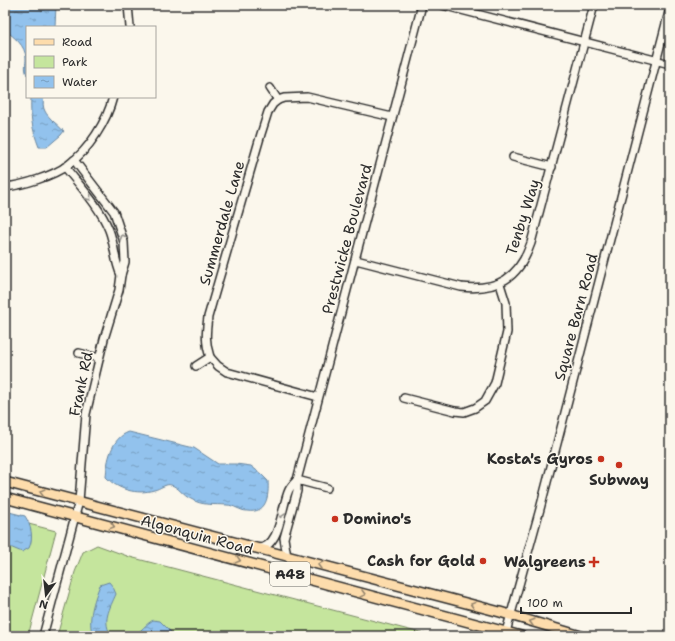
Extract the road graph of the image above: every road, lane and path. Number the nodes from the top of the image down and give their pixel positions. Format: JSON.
{"nodes":[{"id":1,"x":128,"y":5,"type":"edge"},
{"id":2,"x":422,"y":5,"type":"edge"},
{"id":3,"x":442,"y":5,"type":"edge"},
{"id":4,"x":594,"y":5,"type":"edge"},
{"id":5,"x":670,"y":8,"type":"edge"},
{"id":6,"x":130,"y":26,"type":"edge"},
{"id":7,"x":585,"y":42,"type":"junction"},
{"id":8,"x":656,"y":61,"type":"junction"},
{"id":9,"x":670,"y":64,"type":"edge"},
{"id":10,"x":270,"y":88,"type":"dead end"},
{"id":11,"x":113,"y":98,"type":"edge"},
{"id":12,"x":278,"y":100,"type":"junction"},
{"id":13,"x":392,"y":117,"type":"junction"},
{"id":14,"x":513,"y":157,"type":"dead end"},
{"id":15,"x":74,"y":160,"type":"junction"},
{"id":16,"x":552,"y":167,"type":"junction"},
{"id":17,"x":65,"y":168,"type":"junction"},
{"id":18,"x":5,"y":187,"type":"edge"},
{"id":19,"x":356,"y":260,"type":"junction"},
{"id":20,"x":121,"y":275,"type":"junction"},
{"id":21,"x":500,"y":284,"type":"junction"},
{"id":22,"x":80,"y":353,"type":"dead end"},
{"id":23,"x":210,"y":357,"type":"junction"},
{"id":24,"x":99,"y":358,"type":"junction"},
{"id":25,"x":196,"y":366,"type":"dead end"},
{"id":26,"x":318,"y":397,"type":"junction"},
{"id":27,"x":404,"y":398,"type":"dead end"},
{"id":28,"x":297,"y":480,"type":"junction"},
{"id":29,"x":5,"y":482,"type":"edge"},
{"id":30,"x":327,"y":488,"type":"dead end"},
{"id":31,"x":5,"y":498,"type":"edge"},
{"id":32,"x":79,"y":501,"type":"junction"},
{"id":33,"x":75,"y":516,"type":"junction"},
{"id":34,"x":256,"y":548,"type":"junction"},
{"id":35,"x":287,"y":557,"type":"junction"},
{"id":36,"x":510,"y":615,"type":"junction"},
{"id":37,"x":506,"y":632,"type":"junction"},
{"id":38,"x":43,"y":636,"type":"edge"},
{"id":39,"x":521,"y":636,"type":"edge"},
{"id":40,"x":581,"y":636,"type":"edge"}],
"edges":[{"from":1,"to":6,"type":"street"},
{"from":2,"to":13,"type":"street","name":"Prestwicke Boulevard"},
{"from":3,"to":7,"type":"street"},
{"from":4,"to":7,"type":"street","name":"Tenby Way"},
{"from":5,"to":8,"type":"street","name":"Square Barn Road"},
{"from":7,"to":8,"type":"street"},
{"from":7,"to":16,"type":"street","name":"Tenby Way"},
{"from":8,"to":9,"type":"street"},
{"from":8,"to":36,"type":"street","name":"Square Barn Road"},
{"from":10,"to":12,"type":"street"},
{"from":11,"to":15,"type":"street"},
{"from":12,"to":13,"type":"street"},
{"from":12,"to":23,"type":"street","name":"Summerdale Lane"},
{"from":13,"to":19,"type":"street","name":"Prestwicke Boulevard"},
{"from":14,"to":16,"type":"street"},
{"from":15,"to":17,"type":"street"},
{"from":20,"to":15,"type":"street","name":"Frank Rd","one_way":true},
{"from":16,"to":21,"type":"street","name":"Tenby Way"},
{"from":17,"to":18,"type":"street"},
{"from":17,"to":20,"type":"street","name":"Frank Rd","one_way":true},
{"from":19,"to":21,"type":"street"},
{"from":19,"to":26,"type":"street","name":"Prestwicke Boulevard"},
{"from":20,"to":24,"type":"street","name":"Frank Rd"},
{"from":21,"to":27,"type":"street"},
{"from":22,"to":24,"type":"street"},
{"from":23,"to":25,"type":"street"},
{"from":23,"to":26,"type":"street"},
{"from":24,"to":32,"type":"street","name":"Frank Rd"},
{"from":26,"to":28,"type":"street","name":"Prestwicke Boulevard"},
{"from":28,"to":30,"type":"street"},
{"from":28,"to":34,"type":"street","name":"Prestwicke Boulevard","one_way":true},
{"from":28,"to":35,"type":"street","name":"Prestwicke Boulevard"},
{"from":32,"to":29,"type":"main road","number":"A48","one_way":true},
{"from":31,"to":33,"type":"main road","name":"Algonquin Road","number":"A48"},
{"from":32,"to":33,"type":"street","name":"Frank Rd"},
{"from":32,"to":34,"type":"main road","number":"A48"},
{"from":33,"to":37,"type":"main road","name":"Algonquin Road","number":"A48","one_way":true},
{"from":33,"to":38,"type":"street","name":"Frank Rd"},
{"from":34,"to":35,"type":"main road","number":"A48"},
{"from":36,"to":35,"type":"main road","number":"A48","one_way":true},
{"from":36,"to":37,"type":"street","name":"Square Barn Road"},
{"from":40,"to":36,"type":"main road","number":"A48","one_way":true},
{"from":37,"to":39,"type":"main road","name":"Algonquin Road","number":"A48"}]}
